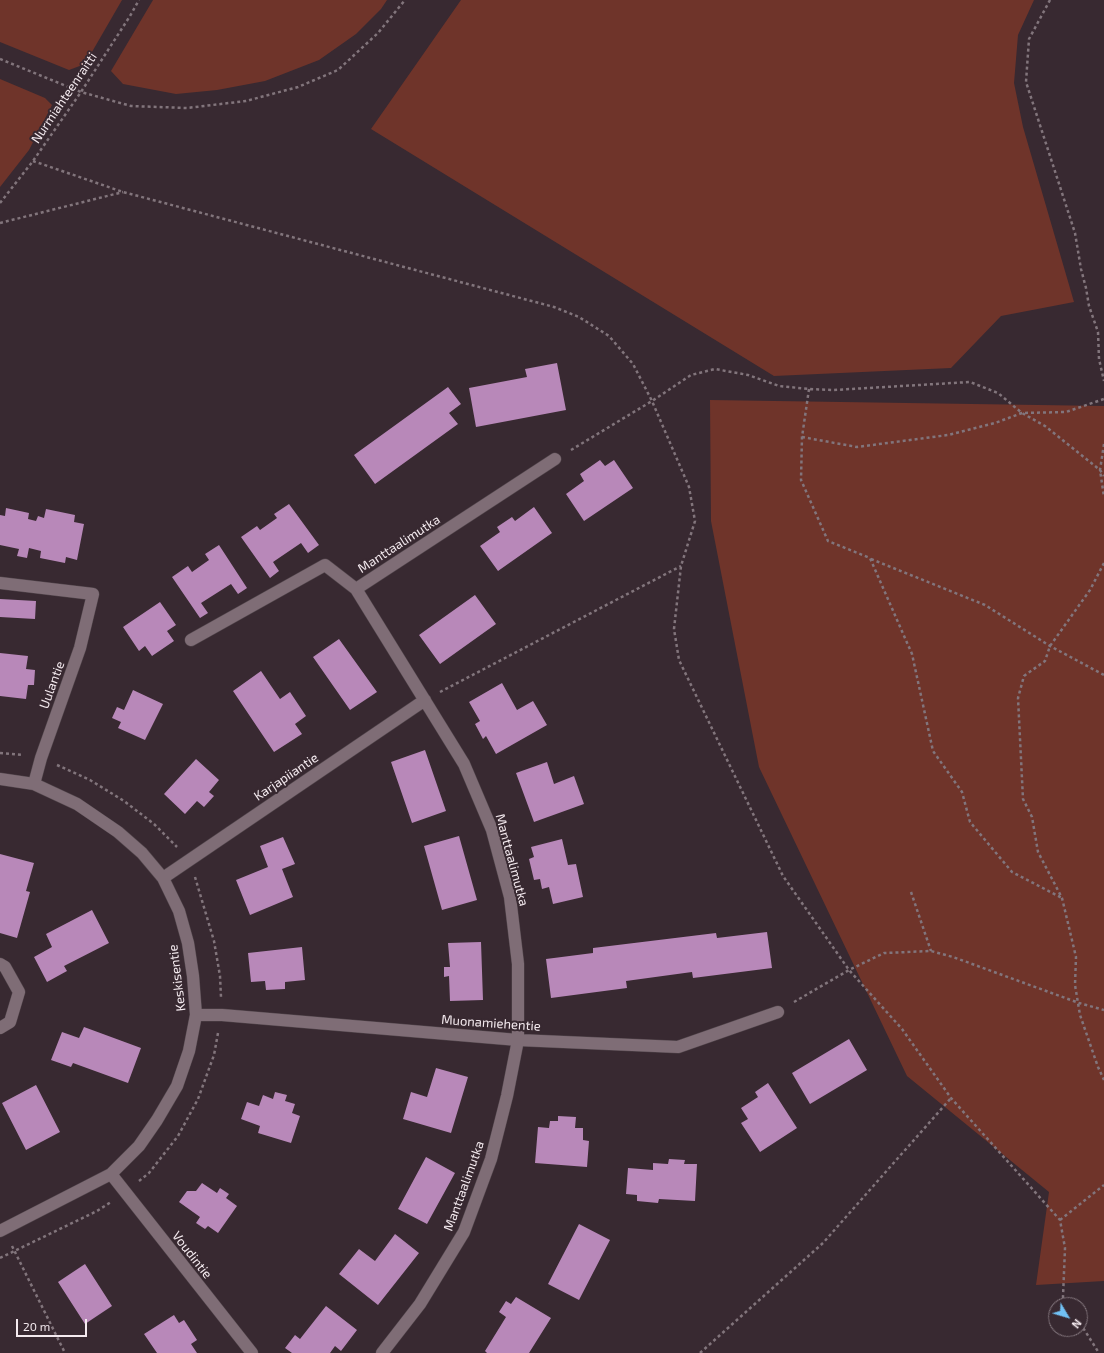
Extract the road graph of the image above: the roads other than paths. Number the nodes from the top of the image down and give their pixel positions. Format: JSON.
{"nodes":[{"id":1,"x":555,"y":459,"type":"road end"},
{"id":2,"x":0,"y":583,"type":"edge"},
{"id":3,"x":356,"y":589,"type":"junction"},
{"id":4,"x":192,"y":640,"type":"dead end"},
{"id":5,"x":425,"y":700,"type":"junction"},
{"id":6,"x":0,"y":779,"type":"edge"},
{"id":7,"x":34,"y":784,"type":"junction"},
{"id":8,"x":163,"y":878,"type":"junction"},
{"id":9,"x":0,"y":964,"type":"edge"},
{"id":10,"x":778,"y":1012,"type":"road end"},
{"id":11,"x":196,"y":1015,"type":"junction"},
{"id":12,"x":0,"y":1028,"type":"edge"},
{"id":13,"x":518,"y":1040,"type":"junction"},
{"id":14,"x":111,"y":1174,"type":"junction"},
{"id":15,"x":2,"y":1226,"type":"edge"},
{"id":16,"x":252,"y":1353,"type":"edge"},
{"id":17,"x":382,"y":1353,"type":"edge"}],
"edges":[{"from":1,"to":3,"type":"street","name":"Manttaalimutka"},
{"from":2,"to":7,"type":"street","name":"Uulantie"},
{"from":3,"to":4,"type":"street"},
{"from":3,"to":5,"type":"street","name":"Manttaalimutka"},
{"from":5,"to":8,"type":"street","name":"Karjapiiantie"},
{"from":5,"to":13,"type":"street","name":"Manttaalimutka"},
{"from":6,"to":7,"type":"street","name":"Keskisentie"},
{"from":7,"to":8,"type":"street","name":"Keskisentie"},
{"from":8,"to":11,"type":"street","name":"Keskisentie"},
{"from":9,"to":12,"type":"street"},
{"from":10,"to":13,"type":"street","name":"Muonamiehentie"},
{"from":11,"to":13,"type":"street","name":"Muonamiehentie"},
{"from":11,"to":14,"type":"street","name":"Keskisentie"},
{"from":13,"to":17,"type":"street","name":"Manttaalimutka"},
{"from":14,"to":15,"type":"street","name":"Keskisentie"},
{"from":14,"to":16,"type":"street","name":"Voudintie"}]}
